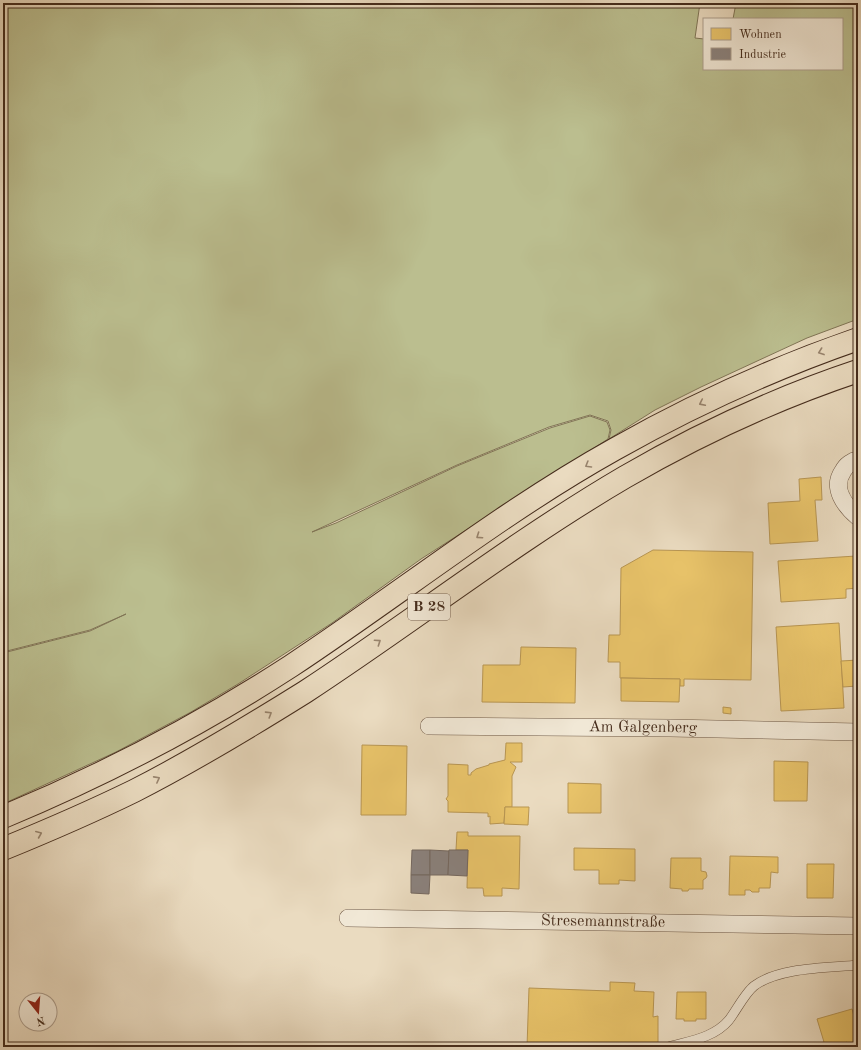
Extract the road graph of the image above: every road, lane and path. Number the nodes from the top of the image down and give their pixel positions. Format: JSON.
{"nodes":[{"id":1,"x":858,"y":339,"type":"edge"},
{"id":2,"x":858,"y":371,"type":"edge"},
{"id":3,"x":858,"y":460,"type":"edge"},
{"id":4,"x":858,"y":517,"type":"edge"},
{"id":5,"x":429,"y":726,"type":"dead end"},
{"id":6,"x":858,"y":732,"type":"edge"},
{"id":7,"x":3,"y":817,"type":"edge"},
{"id":8,"x":3,"y":849,"type":"edge"},
{"id":9,"x":348,"y":918,"type":"dead end"},
{"id":10,"x":858,"y":926,"type":"edge"},
{"id":11,"x":858,"y":965,"type":"edge"},
{"id":12,"x":668,"y":1047,"type":"edge"}],
"edges":[{"from":1,"to":7,"type":"highway","number":"B 28","one_way":true},
{"from":8,"to":2,"type":"highway","number":"B 28","one_way":true},
{"from":3,"to":4,"type":"street"},
{"from":5,"to":6,"type":"street","name":"Am Galgenberg"},
{"from":9,"to":10,"type":"street","name":"Stresemannstraße"},
{"from":11,"to":12,"type":"lane"}]}
